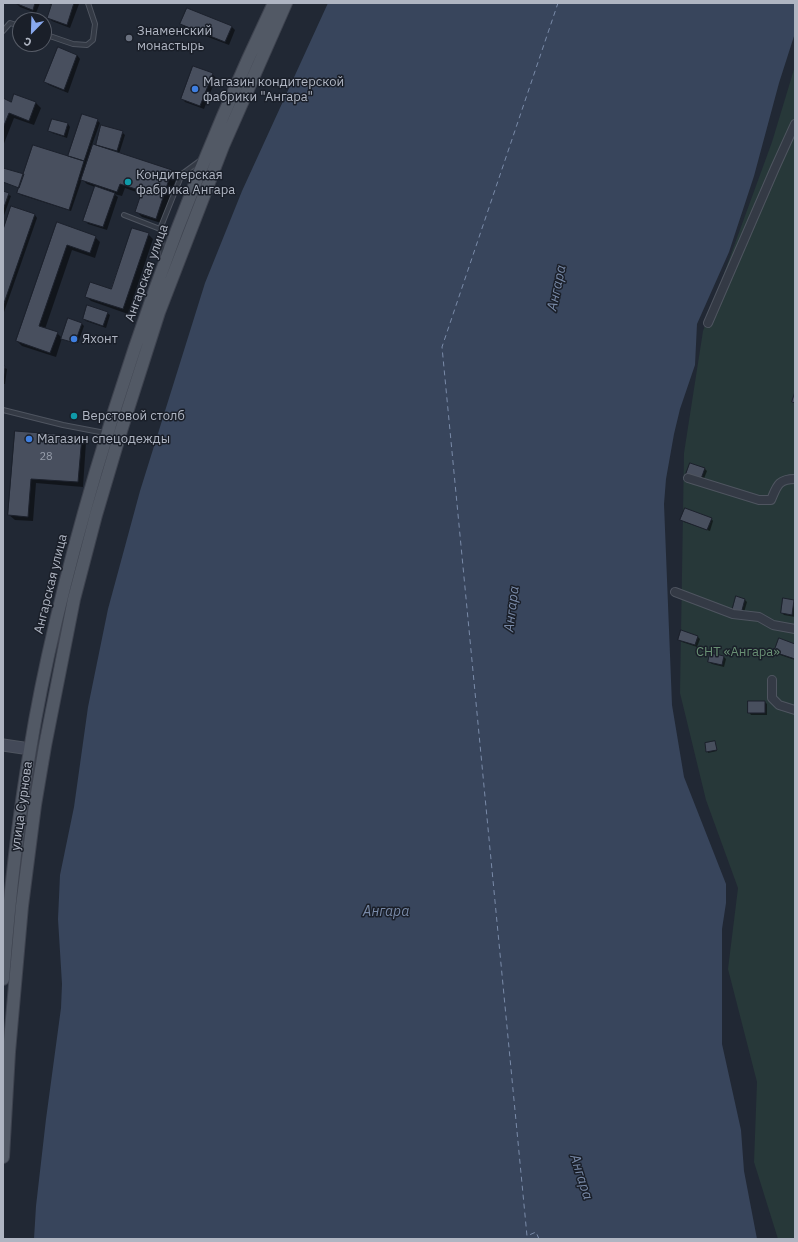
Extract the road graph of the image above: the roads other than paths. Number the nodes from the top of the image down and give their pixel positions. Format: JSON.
{"nodes":[{"id":1,"x":88,"y":3,"type":"edge"},
{"id":2,"x":274,"y":3,"type":"edge"},
{"id":3,"x":286,"y":3,"type":"edge"},
{"id":4,"x":12,"y":24,"type":"edge"},
{"id":5,"x":3,"y":31,"type":"edge"},
{"id":6,"x":52,"y":37,"type":"edge"},
{"id":7,"x":795,"y":124,"type":"edge"},
{"id":8,"x":205,"y":157,"type":"junction"},
{"id":9,"x":124,"y":215,"type":"dead end"},
{"id":10,"x":160,"y":229,"type":"junction"},
{"id":11,"x":164,"y":265,"type":"junction"},
{"id":12,"x":708,"y":323,"type":"dead end"},
{"id":13,"x":3,"y":410,"type":"edge"},
{"id":14,"x":108,"y":434,"type":"junction"},
{"id":15,"x":688,"y":478,"type":"dead end"},
{"id":16,"x":795,"y":480,"type":"edge"},
{"id":17,"x":675,"y":592,"type":"dead end"},
{"id":18,"x":795,"y":629,"type":"edge"},
{"id":19,"x":772,"y":680,"type":"dead end"},
{"id":20,"x":795,"y":710,"type":"edge"},
{"id":21,"x":3,"y":745,"type":"edge"},
{"id":22,"x":45,"y":746,"type":"joint"},
{"id":23,"x":30,"y":749,"type":"junction"},
{"id":24,"x":3,"y":979,"type":"edge"},
{"id":25,"x":3,"y":1157,"type":"edge"}],
"edges":[{"from":1,"to":6,"type":"lane"},
{"from":2,"to":8,"type":"main road","name":"Ангарская улица"},
{"from":3,"to":22,"type":"main road","name":"Ангарская улица"},
{"from":4,"to":5,"type":"lane"},
{"from":7,"to":12,"type":"street"},
{"from":8,"to":10,"type":"lane"},
{"from":8,"to":11,"type":"main road","name":"Ангарская улица"},
{"from":9,"to":10,"type":"lane"},
{"from":10,"to":11,"type":"lane"},
{"from":11,"to":14,"type":"main road","name":"Ангарская улица"},
{"from":13,"to":14,"type":"lane"},
{"from":14,"to":23,"type":"main road","name":"Ангарская улица"},
{"from":15,"to":16,"type":"street"},
{"from":17,"to":18,"type":"street"},
{"from":19,"to":20,"type":"street"},
{"from":21,"to":23,"type":"main road"},
{"from":22,"to":25,"type":"main road","name":"улица Сурнова"},
{"from":23,"to":24,"type":"main road","name":"улица Сурнова"}]}
